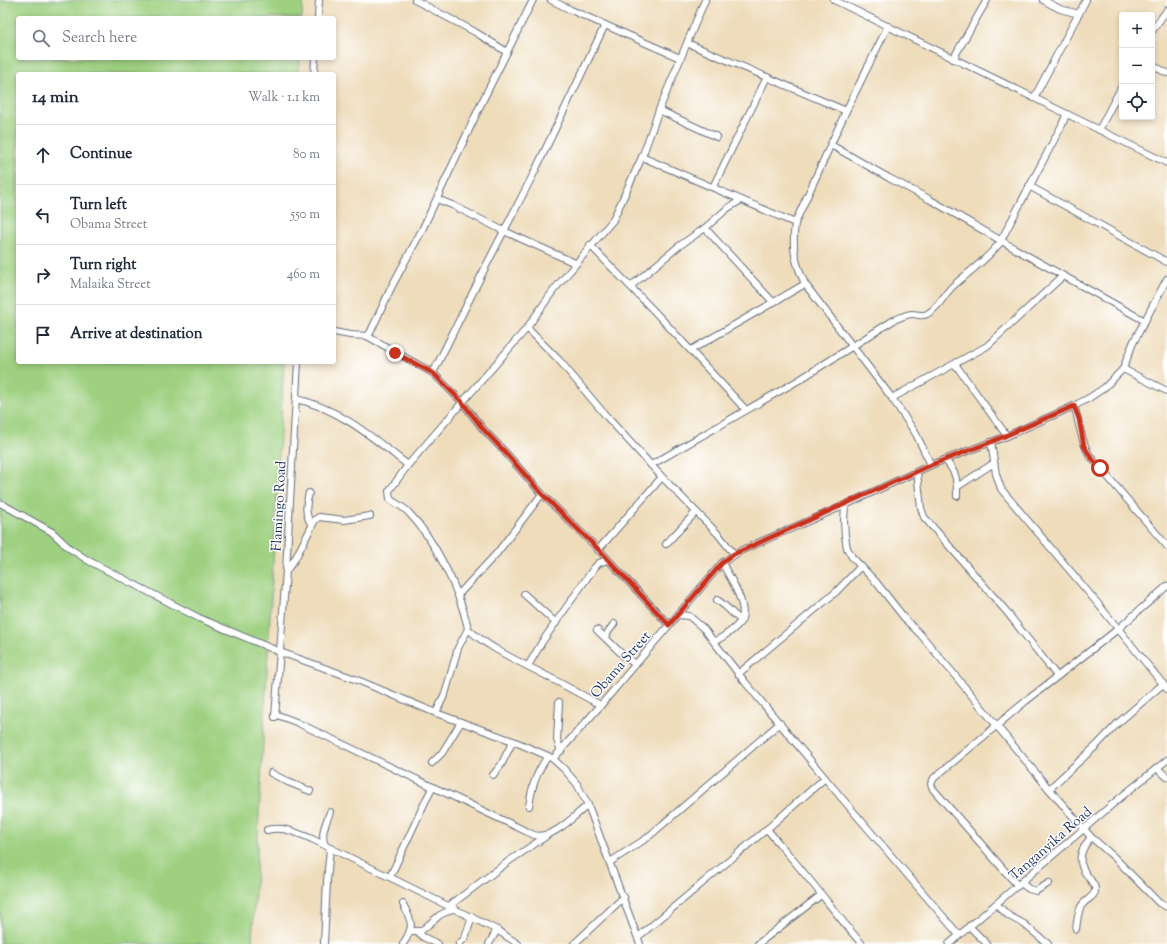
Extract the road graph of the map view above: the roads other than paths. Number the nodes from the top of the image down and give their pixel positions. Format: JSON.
{"nodes":[{"id":1,"x":319,"y":0,"type":"edge"},
{"id":2,"x":415,"y":0,"type":"edge"},
{"id":3,"x":551,"y":0,"type":"edge"},
{"id":4,"x":705,"y":0,"type":"edge"},
{"id":5,"x":834,"y":0,"type":"edge"},
{"id":6,"x":987,"y":0,"type":"edge"},
{"id":7,"x":1043,"y":0,"type":"edge"},
{"id":8,"x":1086,"y":0,"type":"edge"},
{"id":9,"x":531,"y":1,"type":"edge"},
{"id":10,"x":1167,"y":10,"type":"edge"},
{"id":11,"x":1079,"y":14,"type":"junction"},
{"id":12,"x":318,"y":16,"type":"edge"},
{"id":13,"x":605,"y":25,"type":"junction"},
{"id":14,"x":888,"y":26,"type":"junction"},
{"id":15,"x":1155,"y":27,"type":"edge"},
{"id":16,"x":687,"y":43,"type":"junction"},
{"id":17,"x":507,"y":52,"type":"junction"},
{"id":18,"x":680,"y":58,"type":"junction"},
{"id":19,"x":953,"y":58,"type":"junction"},
{"id":20,"x":316,"y":60,"type":"edge"},
{"id":21,"x":1155,"y":67,"type":"edge"},
{"id":22,"x":314,"y":72,"type":"edge"},
{"id":23,"x":1167,"y":73,"type":"edge"},
{"id":24,"x":767,"y":77,"type":"junction"},
{"id":25,"x":1119,"y":92,"type":"edge"},
{"id":26,"x":1034,"y":98,"type":"junction"},
{"id":27,"x":659,"y":110,"type":"junction"},
{"id":28,"x":846,"y":111,"type":"junction"},
{"id":29,"x":1066,"y":115,"type":"junction"},
{"id":30,"x":1099,"y":130,"type":"junction"},
{"id":31,"x":717,"y":137,"type":"dead end"},
{"id":32,"x":831,"y":145,"type":"junction"},
{"id":33,"x":642,"y":157,"type":"junction"},
{"id":34,"x":1167,"y":163,"type":"edge"},
{"id":35,"x":1029,"y":186,"type":"junction"},
{"id":36,"x":714,"y":187,"type":"junction"},
{"id":37,"x":437,"y":199,"type":"junction"},
{"id":38,"x":741,"y":200,"type":"junction"},
{"id":39,"x":795,"y":222,"type":"junction"},
{"id":40,"x":705,"y":228,"type":"junction"},
{"id":41,"x":504,"y":231,"type":"junction"},
{"id":42,"x":1001,"y":240,"type":"junction"},
{"id":43,"x":590,"y":245,"type":"junction"},
{"id":44,"x":1167,"y":262,"type":"edge"},
{"id":45,"x":575,"y":264,"type":"junction"},
{"id":46,"x":1063,"y":276,"type":"junction"},
{"id":47,"x":1167,"y":280,"type":"edge"},
{"id":48,"x":805,"y":284,"type":"junction"},
{"id":49,"x":631,"y":286,"type":"junction"},
{"id":50,"x":773,"y":302,"type":"junction"},
{"id":51,"x":1145,"y":321,"type":"junction"},
{"id":52,"x":527,"y":328,"type":"junction"},
{"id":53,"x":336,"y":332,"type":"edge"},
{"id":54,"x":367,"y":336,"type":"junction"},
{"id":55,"x":853,"y":346,"type":"junction"},
{"id":56,"x":690,"y":350,"type":"junction"},
{"id":57,"x":298,"y":364,"type":"edge"},
{"id":58,"x":955,"y":364,"type":"junction"},
{"id":59,"x":1123,"y":369,"type":"junction"},
{"id":60,"x":433,"y":373,"type":"junction"},
{"id":61,"x":1167,"y":391,"type":"edge"},
{"id":62,"x":892,"y":398,"type":"junction"},
{"id":63,"x":296,"y":399,"type":"junction"},
{"id":64,"x":462,"y":402,"type":"junction"},
{"id":65,"x":1074,"y":406,"type":"junction"},
{"id":66,"x":746,"y":410,"type":"junction"},
{"id":67,"x":1007,"y":436,"type":"junction"},
{"id":68,"x":991,"y":442,"type":"junction"},
{"id":69,"x":945,"y":460,"type":"junction"},
{"id":70,"x":994,"y":463,"type":"junction"},
{"id":71,"x":408,"y":465,"type":"junction"},
{"id":72,"x":651,"y":465,"type":"junction"},
{"id":73,"x":931,"y":465,"type":"junction"},
{"id":74,"x":917,"y":472,"type":"junction"},
{"id":75,"x":662,"y":477,"type":"junction"},
{"id":76,"x":957,"y":487,"type":"junction"},
{"id":77,"x":308,"y":493,"type":"dead end"},
{"id":78,"x":542,"y":494,"type":"junction"},
{"id":79,"x":957,"y":496,"type":"dead end"},
{"id":80,"x":0,"y":503,"type":"edge"},
{"id":81,"x":845,"y":505,"type":"junction"},
{"id":82,"x":696,"y":512,"type":"junction"},
{"id":83,"x":370,"y":516,"type":"dead end"},
{"id":84,"x":312,"y":525,"type":"junction"},
{"id":85,"x":666,"y":544,"type":"dead end"},
{"id":86,"x":1167,"y":544,"type":"edge"},
{"id":87,"x":600,"y":551,"type":"junction"},
{"id":88,"x":734,"y":554,"type":"junction"},
{"id":89,"x":607,"y":560,"type":"junction"},
{"id":90,"x":599,"y":563,"type":"junction"},
{"id":91,"x":722,"y":563,"type":"junction"},
{"id":92,"x":861,"y":566,"type":"junction"},
{"id":93,"x":286,"y":571,"type":"junction"},
{"id":94,"x":1167,"y":586,"type":"edge"},
{"id":95,"x":524,"y":594,"type":"dead end"},
{"id":96,"x":458,"y":595,"type":"junction"},
{"id":97,"x":717,"y":600,"type":"dead end"},
{"id":98,"x":686,"y":604,"type":"junction"},
{"id":99,"x":678,"y":615,"type":"junction"},
{"id":100,"x":689,"y":616,"type":"junction"},
{"id":101,"x":741,"y":620,"type":"junction"},
{"id":102,"x":556,"y":623,"type":"junction"},
{"id":103,"x":614,"y":624,"type":"dead end"},
{"id":104,"x":669,"y":625,"type":"junction"},
{"id":105,"x":468,"y":629,"type":"junction"},
{"id":106,"x":1118,"y":629,"type":"junction"},
{"id":107,"x":597,"y":630,"type":"dead end"},
{"id":108,"x":606,"y":638,"type":"junction"},
{"id":109,"x":714,"y":642,"type":"junction"},
{"id":110,"x":280,"y":652,"type":"junction"},
{"id":111,"x":635,"y":664,"type":"junction"},
{"id":112,"x":528,"y":666,"type":"junction"},
{"id":113,"x":738,"y":674,"type":"junction"},
{"id":114,"x":1057,"y":676,"type":"junction"},
{"id":115,"x":1165,"y":686,"type":"edge"},
{"id":116,"x":559,"y":702,"type":"dead end"},
{"id":117,"x":601,"y":705,"type":"junction"},
{"id":118,"x":436,"y":713,"type":"junction"},
{"id":119,"x":461,"y":722,"type":"junction"},
{"id":120,"x":780,"y":723,"type":"junction"},
{"id":121,"x":997,"y":725,"type":"junction"},
{"id":122,"x":513,"y":741,"type":"junction"},
{"id":123,"x":561,"y":751,"type":"junction"},
{"id":124,"x":551,"y":757,"type":"junction"},
{"id":125,"x":1167,"y":760,"type":"edge"},
{"id":126,"x":432,"y":763,"type":"dead end"},
{"id":127,"x":1157,"y":768,"type":"junction"},
{"id":128,"x":271,"y":773,"type":"dead end"},
{"id":129,"x":493,"y":775,"type":"dead end"},
{"id":130,"x":1167,"y":777,"type":"edge"},
{"id":131,"x":825,"y":778,"type":"junction"},
{"id":132,"x":433,"y":787,"type":"junction"},
{"id":133,"x":1049,"y":789,"type":"junction"},
{"id":134,"x":310,"y":791,"type":"dead end"},
{"id":135,"x":588,"y":805,"type":"junction"},
{"id":136,"x":529,"y":806,"type":"dead end"},
{"id":137,"x":330,"y":812,"type":"dead end"},
{"id":138,"x":767,"y":829,"type":"junction"},
{"id":139,"x":1084,"y":829,"type":"junction"},
{"id":140,"x":267,"y":830,"type":"dead end"},
{"id":141,"x":546,"y":836,"type":"junction"},
{"id":142,"x":1091,"y":837,"type":"junction"},
{"id":143,"x":327,"y":847,"type":"junction"},
{"id":144,"x":610,"y":862,"type":"junction"},
{"id":145,"x":390,"y":877,"type":"junction"},
{"id":146,"x":1049,"y":883,"type":"dead end"},
{"id":147,"x":1019,"y":885,"type":"junction"},
{"id":148,"x":821,"y":895,"type":"junction"},
{"id":149,"x":624,"y":898,"type":"junction"},
{"id":150,"x":403,"y":904,"type":"dead end"},
{"id":151,"x":996,"y":904,"type":"junction"},
{"id":152,"x":452,"y":907,"type":"junction"},
{"id":153,"x":1167,"y":907,"type":"edge"},
{"id":154,"x":472,"y":917,"type":"junction"},
{"id":155,"x":969,"y":926,"type":"junction"},
{"id":156,"x":1076,"y":929,"type":"dead end"},
{"id":157,"x":498,"y":930,"type":"junction"},
{"id":158,"x":414,"y":931,"type":"junction"},
{"id":159,"x":959,"y":935,"type":"junction"},
{"id":160,"x":638,"y":937,"type":"junction"},
{"id":161,"x":761,"y":943,"type":"edge"},
{"id":162,"x":324,"y":944,"type":"edge"},
{"id":163,"x":403,"y":944,"type":"edge"},
{"id":164,"x":438,"y":944,"type":"edge"},
{"id":165,"x":459,"y":944,"type":"edge"},
{"id":166,"x":489,"y":944,"type":"edge"},
{"id":167,"x":518,"y":944,"type":"edge"},
{"id":168,"x":574,"y":944,"type":"edge"},
{"id":169,"x":640,"y":944,"type":"edge"},
{"id":170,"x":862,"y":944,"type":"edge"},
{"id":171,"x":949,"y":944,"type":"edge"},
{"id":172,"x":987,"y":944,"type":"edge"},
{"id":173,"x":1048,"y":944,"type":"edge"}],
"edges":[{"from":1,"to":12,"type":"street"},
{"from":2,"to":17,"type":"street"},
{"from":3,"to":13,"type":"street"},
{"from":4,"to":16,"type":"street"},
{"from":5,"to":14,"type":"street"},
{"from":6,"to":19,"type":"street"},
{"from":7,"to":11,"type":"street"},
{"from":8,"to":11,"type":"street"},
{"from":9,"to":17,"type":"street"},
{"from":10,"to":15,"type":"street"},
{"from":11,"to":26,"type":"street"},
{"from":13,"to":18,"type":"street"},
{"from":13,"to":41,"type":"street"},
{"from":14,"to":19,"type":"street"},
{"from":14,"to":28,"type":"street"},
{"from":16,"to":18,"type":"street"},
{"from":16,"to":24,"type":"street"},
{"from":17,"to":37,"type":"street"},
{"from":18,"to":27,"type":"street"},
{"from":19,"to":26,"type":"street"},
{"from":20,"to":22,"type":"street"},
{"from":21,"to":23,"type":"street"},
{"from":24,"to":28,"type":"street"},
{"from":24,"to":36,"type":"street"},
{"from":25,"to":30,"type":"street"},
{"from":26,"to":29,"type":"street"},
{"from":27,"to":31,"type":"street"},
{"from":27,"to":33,"type":"street"},
{"from":28,"to":32,"type":"street"},
{"from":29,"to":30,"type":"street"},
{"from":29,"to":35,"type":"street"},
{"from":30,"to":34,"type":"street"},
{"from":32,"to":39,"type":"street"},
{"from":32,"to":42,"type":"street"},
{"from":33,"to":36,"type":"street"},
{"from":33,"to":43,"type":"street"},
{"from":35,"to":42,"type":"street"},
{"from":35,"to":44,"type":"street"},
{"from":36,"to":38,"type":"street"},
{"from":37,"to":41,"type":"street"},
{"from":37,"to":54,"type":"street"},
{"from":38,"to":39,"type":"street"},
{"from":38,"to":40,"type":"street"},
{"from":39,"to":48,"type":"street"},
{"from":40,"to":49,"type":"street"},
{"from":40,"to":50,"type":"street"},
{"from":41,"to":45,"type":"street"},
{"from":41,"to":60,"type":"street"},
{"from":42,"to":46,"type":"street"},
{"from":42,"to":55,"type":"street"},
{"from":43,"to":45,"type":"street"},
{"from":43,"to":49,"type":"street"},
{"from":45,"to":52,"type":"street"},
{"from":46,"to":51,"type":"street"},
{"from":46,"to":58,"type":"street"},
{"from":47,"to":51,"type":"street","name":"Obama Street"},
{"from":48,"to":50,"type":"street"},
{"from":48,"to":55,"type":"street"},
{"from":49,"to":56,"type":"street"},
{"from":50,"to":56,"type":"street"},
{"from":51,"to":59,"type":"street","name":"Obama Street"},
{"from":52,"to":64,"type":"street"},
{"from":52,"to":72,"type":"street"},
{"from":53,"to":54,"type":"street"},
{"from":54,"to":60,"type":"street"},
{"from":55,"to":62,"type":"street"},
{"from":55,"to":66,"type":"street"},
{"from":56,"to":66,"type":"street"},
{"from":57,"to":63,"type":"street","name":"Flamingo Road"},
{"from":58,"to":62,"type":"street"},
{"from":58,"to":67,"type":"street"},
{"from":59,"to":61,"type":"street"},
{"from":59,"to":65,"type":"street","name":"Obama Street"},
{"from":60,"to":64,"type":"street"},
{"from":62,"to":73,"type":"street"},
{"from":63,"to":71,"type":"street"},
{"from":63,"to":93,"type":"street","name":"Flamingo Road"},
{"from":64,"to":71,"type":"street"},
{"from":64,"to":78,"type":"street"},
{"from":65,"to":67,"type":"street","name":"Obama Street"},
{"from":65,"to":86,"type":"street"},
{"from":66,"to":72,"type":"street"},
{"from":67,"to":68,"type":"street","name":"Obama Street"},
{"from":68,"to":69,"type":"street","name":"Obama Street"},
{"from":68,"to":70,"type":"street"},
{"from":69,"to":73,"type":"street","name":"Obama Street"},
{"from":69,"to":76,"type":"street"},
{"from":70,"to":76,"type":"street"},
{"from":70,"to":106,"type":"street"},
{"from":71,"to":96,"type":"street"},
{"from":72,"to":75,"type":"street"},
{"from":73,"to":74,"type":"street","name":"Obama Street"},
{"from":74,"to":81,"type":"street","name":"Obama Street"},
{"from":74,"to":114,"type":"street"},
{"from":75,"to":82,"type":"street"},
{"from":75,"to":87,"type":"street"},
{"from":76,"to":79,"type":"street"},
{"from":77,"to":84,"type":"street"},
{"from":78,"to":87,"type":"street"},
{"from":78,"to":96,"type":"street"},
{"from":80,"to":110,"type":"street"},
{"from":81,"to":88,"type":"street","name":"Obama Street"},
{"from":81,"to":92,"type":"street"},
{"from":82,"to":85,"type":"street"},
{"from":82,"to":88,"type":"street"},
{"from":83,"to":84,"type":"street"},
{"from":84,"to":93,"type":"street"},
{"from":87,"to":89,"type":"street"},
{"from":87,"to":90,"type":"street"},
{"from":88,"to":91,"type":"street","name":"Obama Street"},
{"from":89,"to":90,"type":"street"},
{"from":89,"to":104,"type":"street"},
{"from":90,"to":102,"type":"street"},
{"from":91,"to":98,"type":"street","name":"Obama Street"},
{"from":91,"to":101,"type":"street"},
{"from":92,"to":113,"type":"street"},
{"from":92,"to":121,"type":"street"},
{"from":93,"to":110,"type":"street","name":"Flamingo Road"},
{"from":94,"to":106,"type":"street"},
{"from":95,"to":102,"type":"street"},
{"from":96,"to":105,"type":"street"},
{"from":97,"to":101,"type":"street"},
{"from":98,"to":99,"type":"street","name":"Obama Street"},
{"from":98,"to":100,"type":"street"},
{"from":99,"to":100,"type":"street"},
{"from":99,"to":104,"type":"street","name":"Obama Street"},
{"from":100,"to":109,"type":"street"},
{"from":101,"to":109,"type":"street"},
{"from":102,"to":112,"type":"street"},
{"from":103,"to":108,"type":"street"},
{"from":104,"to":111,"type":"street","name":"Obama Street"},
{"from":105,"to":112,"type":"street"},
{"from":105,"to":118,"type":"street"},
{"from":106,"to":114,"type":"street"},
{"from":106,"to":115,"type":"street"},
{"from":107,"to":108,"type":"street"},
{"from":108,"to":111,"type":"street"},
{"from":109,"to":113,"type":"street"},
{"from":110,"to":118,"type":"street"},
{"from":110,"to":132,"type":"street","name":"Flamingo Road"},
{"from":111,"to":117,"type":"street","name":"Obama Street"},
{"from":112,"to":117,"type":"street"},
{"from":113,"to":120,"type":"street"},
{"from":114,"to":121,"type":"street"},
{"from":115,"to":133,"type":"street"},
{"from":116,"to":123,"type":"street"},
{"from":117,"to":123,"type":"street","name":"Obama Street"},
{"from":118,"to":119,"type":"street"},
{"from":119,"to":122,"type":"street"},
{"from":119,"to":126,"type":"street"},
{"from":120,"to":131,"type":"street"},
{"from":120,"to":144,"type":"street"},
{"from":121,"to":133,"type":"street"},
{"from":121,"to":147,"type":"street"},
{"from":122,"to":124,"type":"street"},
{"from":122,"to":129,"type":"street"},
{"from":123,"to":124,"type":"street","name":"Obama Street"},
{"from":124,"to":135,"type":"street"},
{"from":124,"to":136,"type":"street","name":"Obama Street"},
{"from":125,"to":127,"type":"street","name":"Tanganyika Road"},
{"from":127,"to":130,"type":"street"},
{"from":127,"to":139,"type":"street","name":"Tanganyika Road"},
{"from":128,"to":134,"type":"street"},
{"from":131,"to":138,"type":"street"},
{"from":131,"to":159,"type":"street"},
{"from":132,"to":141,"type":"street"},
{"from":132,"to":145,"type":"street"},
{"from":133,"to":139,"type":"street"},
{"from":135,"to":141,"type":"street"},
{"from":135,"to":144,"type":"street"},
{"from":137,"to":143,"type":"street"},
{"from":138,"to":148,"type":"street"},
{"from":138,"to":160,"type":"street"},
{"from":139,"to":142,"type":"street"},
{"from":139,"to":147,"type":"street","name":"Tanganyika Road"},
{"from":140,"to":143,"type":"street"},
{"from":141,"to":152,"type":"street"},
{"from":142,"to":153,"type":"street"},
{"from":142,"to":156,"type":"street"},
{"from":143,"to":145,"type":"street"},
{"from":143,"to":162,"type":"street"},
{"from":144,"to":149,"type":"street"},
{"from":145,"to":152,"type":"street"},
{"from":146,"to":147,"type":"street"},
{"from":147,"to":151,"type":"street","name":"Tanganyika Road"},
{"from":148,"to":161,"type":"street"},
{"from":148,"to":170,"type":"street"},
{"from":149,"to":160,"type":"street"},
{"from":149,"to":168,"type":"street"},
{"from":150,"to":158,"type":"street"},
{"from":151,"to":155,"type":"street","name":"Tanganyika Road"},
{"from":151,"to":173,"type":"street"},
{"from":152,"to":154,"type":"street"},
{"from":152,"to":158,"type":"street"},
{"from":154,"to":157,"type":"street"},
{"from":154,"to":165,"type":"street"},
{"from":155,"to":159,"type":"street","name":"Tanganyika Road"},
{"from":155,"to":172,"type":"street"},
{"from":157,"to":166,"type":"street"},
{"from":157,"to":167,"type":"street"},
{"from":158,"to":163,"type":"street"},
{"from":158,"to":164,"type":"street"},
{"from":159,"to":171,"type":"street","name":"Tanganyika Road"},
{"from":160,"to":169,"type":"street"}]}
